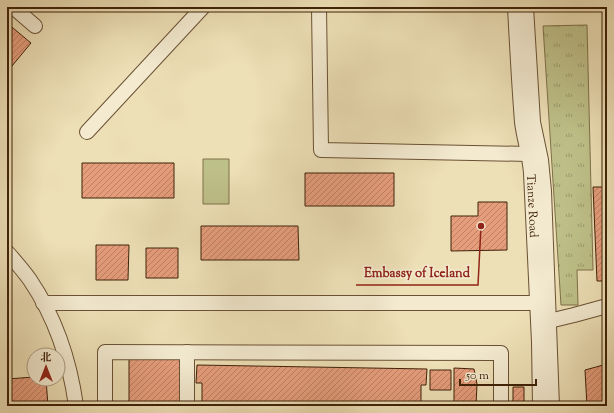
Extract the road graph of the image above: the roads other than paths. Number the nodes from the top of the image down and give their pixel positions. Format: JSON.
{"nodes":[{"id":1,"x":13,"y":7,"type":"edge"},
{"id":2,"x":203,"y":7,"type":"edge"},
{"id":3,"x":319,"y":7,"type":"edge"},
{"id":4,"x":515,"y":7,"type":"edge"},
{"id":5,"x":526,"y":7,"type":"edge"},
{"id":6,"x":35,"y":26,"type":"dead end"},
{"id":7,"x":87,"y":132,"type":"dead end"},
{"id":8,"x":528,"y":154,"type":"junction"},
{"id":9,"x":7,"y":252,"type":"edge"},
{"id":10,"x":537,"y":302,"type":"junction"},
{"id":11,"x":43,"y":303,"type":"junction"},
{"id":12,"x":607,"y":306,"type":"edge"},
{"id":13,"x":549,"y":320,"type":"junction"},
{"id":14,"x":187,"y":352,"type":"junction"},
{"id":15,"x":76,"y":406,"type":"edge"},
{"id":16,"x":105,"y":406,"type":"edge"},
{"id":17,"x":187,"y":406,"type":"edge"},
{"id":18,"x":501,"y":406,"type":"edge"},
{"id":19,"x":540,"y":406,"type":"edge"},
{"id":20,"x":552,"y":406,"type":"edge"}],
"edges":[{"from":1,"to":6,"type":"street"},
{"from":2,"to":7,"type":"street"},
{"from":3,"to":8,"type":"street"},
{"from":4,"to":8,"type":"street","name":"Tianze Road"},
{"from":5,"to":13,"type":"street","name":"Tianze Road"},
{"from":8,"to":10,"type":"street","name":"Tianze Road"},
{"from":9,"to":11,"type":"street"},
{"from":10,"to":11,"type":"street"},
{"from":10,"to":19,"type":"street","name":"Tianze Road"},
{"from":11,"to":15,"type":"street"},
{"from":12,"to":13,"type":"street"},
{"from":13,"to":20,"type":"street","name":"Tianze Road"},
{"from":14,"to":16,"type":"street"},
{"from":14,"to":17,"type":"street"},
{"from":14,"to":18,"type":"street"}]}
